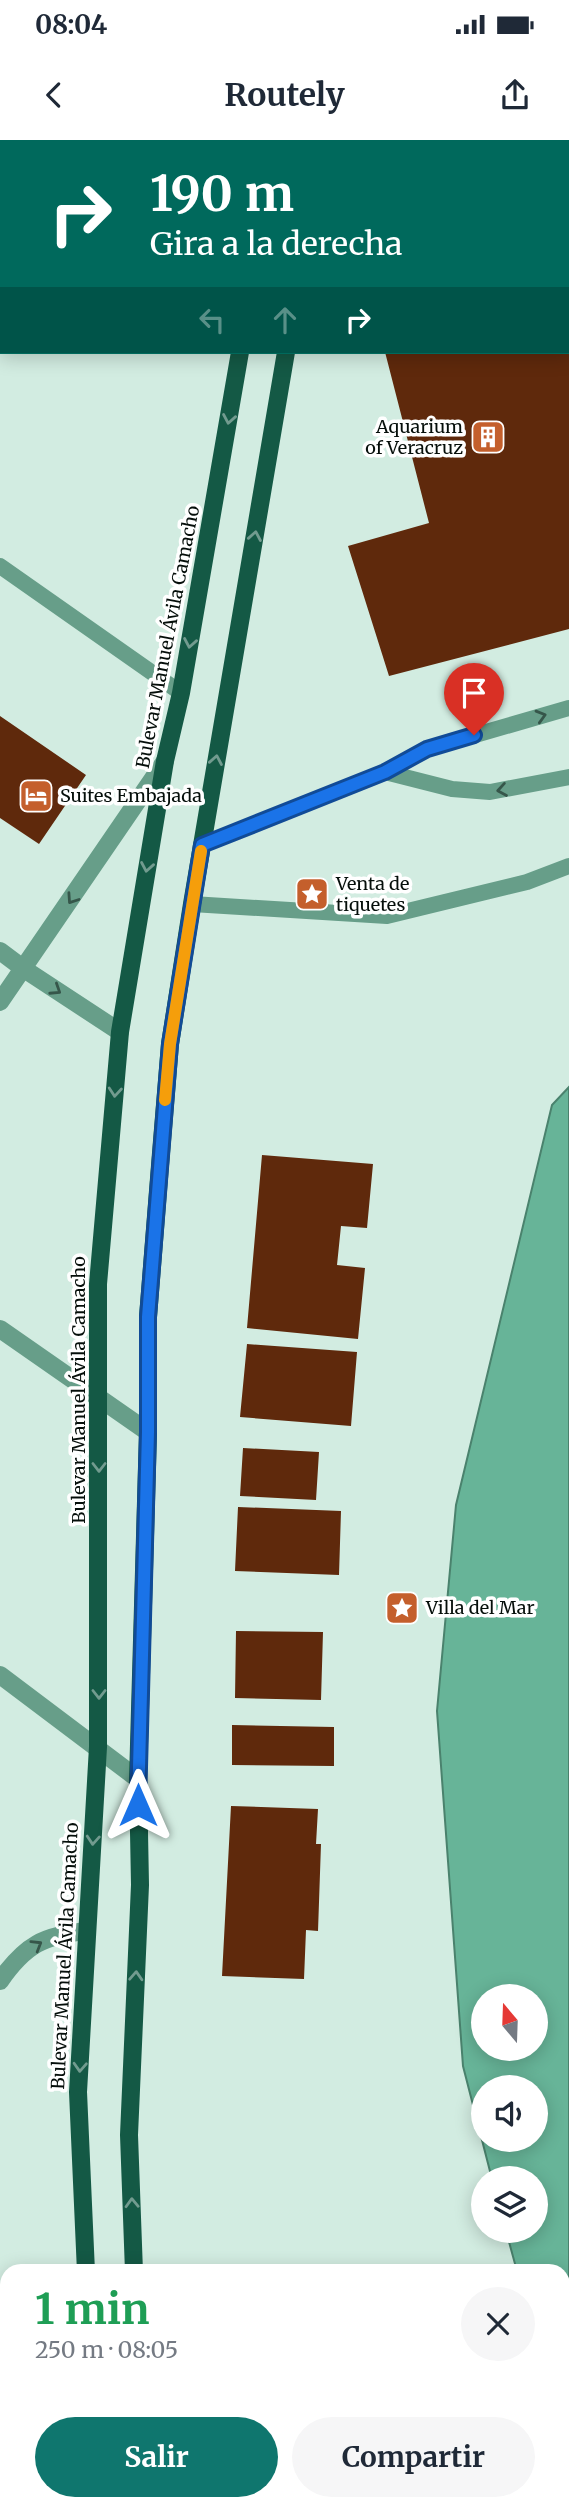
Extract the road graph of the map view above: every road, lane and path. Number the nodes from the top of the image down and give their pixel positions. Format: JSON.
{"nodes":[{"id":1,"x":236,"y":354,"type":"edge"},
{"id":2,"x":286,"y":354,"type":"edge"},
{"id":3,"x":0,"y":566,"type":"edge"},
{"id":4,"x":181,"y":693,"type":"junction"},
{"id":5,"x":569,"y":708,"type":"edge"},
{"id":6,"x":165,"y":761,"type":"junction"},
{"id":7,"x":385,"y":772,"type":"junction"},
{"id":8,"x":569,"y":777,"type":"edge"},
{"id":9,"x":202,"y":845,"type":"junction"},
{"id":10,"x":569,"y":866,"type":"edge"},
{"id":11,"x":192,"y":904,"type":"junction"},
{"id":12,"x":0,"y":951,"type":"edge"},
{"id":13,"x":23,"y":969,"type":"junction"},
{"id":14,"x":0,"y":1002,"type":"edge"},
{"id":15,"x":120,"y":1032,"type":"junction"},
{"id":16,"x":0,"y":1329,"type":"edge"},
{"id":17,"x":99,"y":1399,"type":"junction"},
{"id":18,"x":148,"y":1432,"type":"junction"},
{"id":19,"x":0,"y":1675,"type":"edge"},
{"id":20,"x":99,"y":1747,"type":"junction"},
{"id":21,"x":138,"y":1779,"type":"junction"},
{"id":22,"x":87,"y":1931,"type":"junction"},
{"id":23,"x":0,"y":1980,"type":"edge"},
{"id":24,"x":86,"y":2264,"type":"edge"},
{"id":25,"x":134,"y":2264,"type":"edge"}],
"edges":[{"from":1,"to":4,"type":"main road","name":"Bulevar Manuel Ávila Camacho","one_way":true},
{"from":9,"to":2,"type":"main road","one_way":true},
{"from":3,"to":4,"type":"lane"},
{"from":4,"to":6,"type":"main road","name":"Bulevar Manuel Ávila Camacho"},
{"from":7,"to":5,"type":"lane","one_way":true},
{"from":6,"to":13,"type":"street","one_way":true},
{"from":6,"to":15,"type":"main road","name":"Bulevar Manuel Ávila Camacho","one_way":true},
{"from":8,"to":7,"type":"lane","one_way":true},
{"from":7,"to":9,"type":"lane"},
{"from":9,"to":11,"type":"main road"},
{"from":10,"to":11,"type":"lane"},
{"from":11,"to":18,"type":"main road"},
{"from":12,"to":13,"type":"street"},
{"from":13,"to":14,"type":"street"},
{"from":13,"to":15,"type":"street","one_way":true},
{"from":15,"to":17,"type":"main road","name":"Bulevar Manuel Ávila Camacho","one_way":true},
{"from":16,"to":17,"type":"street"},
{"from":17,"to":18,"type":"street"},
{"from":17,"to":20,"type":"main road","name":"Bulevar Manuel Ávila Camacho","one_way":true},
{"from":18,"to":21,"type":"main road"},
{"from":19,"to":20,"type":"street"},
{"from":20,"to":21,"type":"street"},
{"from":20,"to":22,"type":"main road","name":"Bulevar Manuel Ávila Camacho","one_way":true},
{"from":25,"to":21,"type":"main road","one_way":true},
{"from":23,"to":22,"type":"street","one_way":true},
{"from":22,"to":24,"type":"main road","name":"Bulevar Manuel Ávila Camacho","one_way":true}]}
